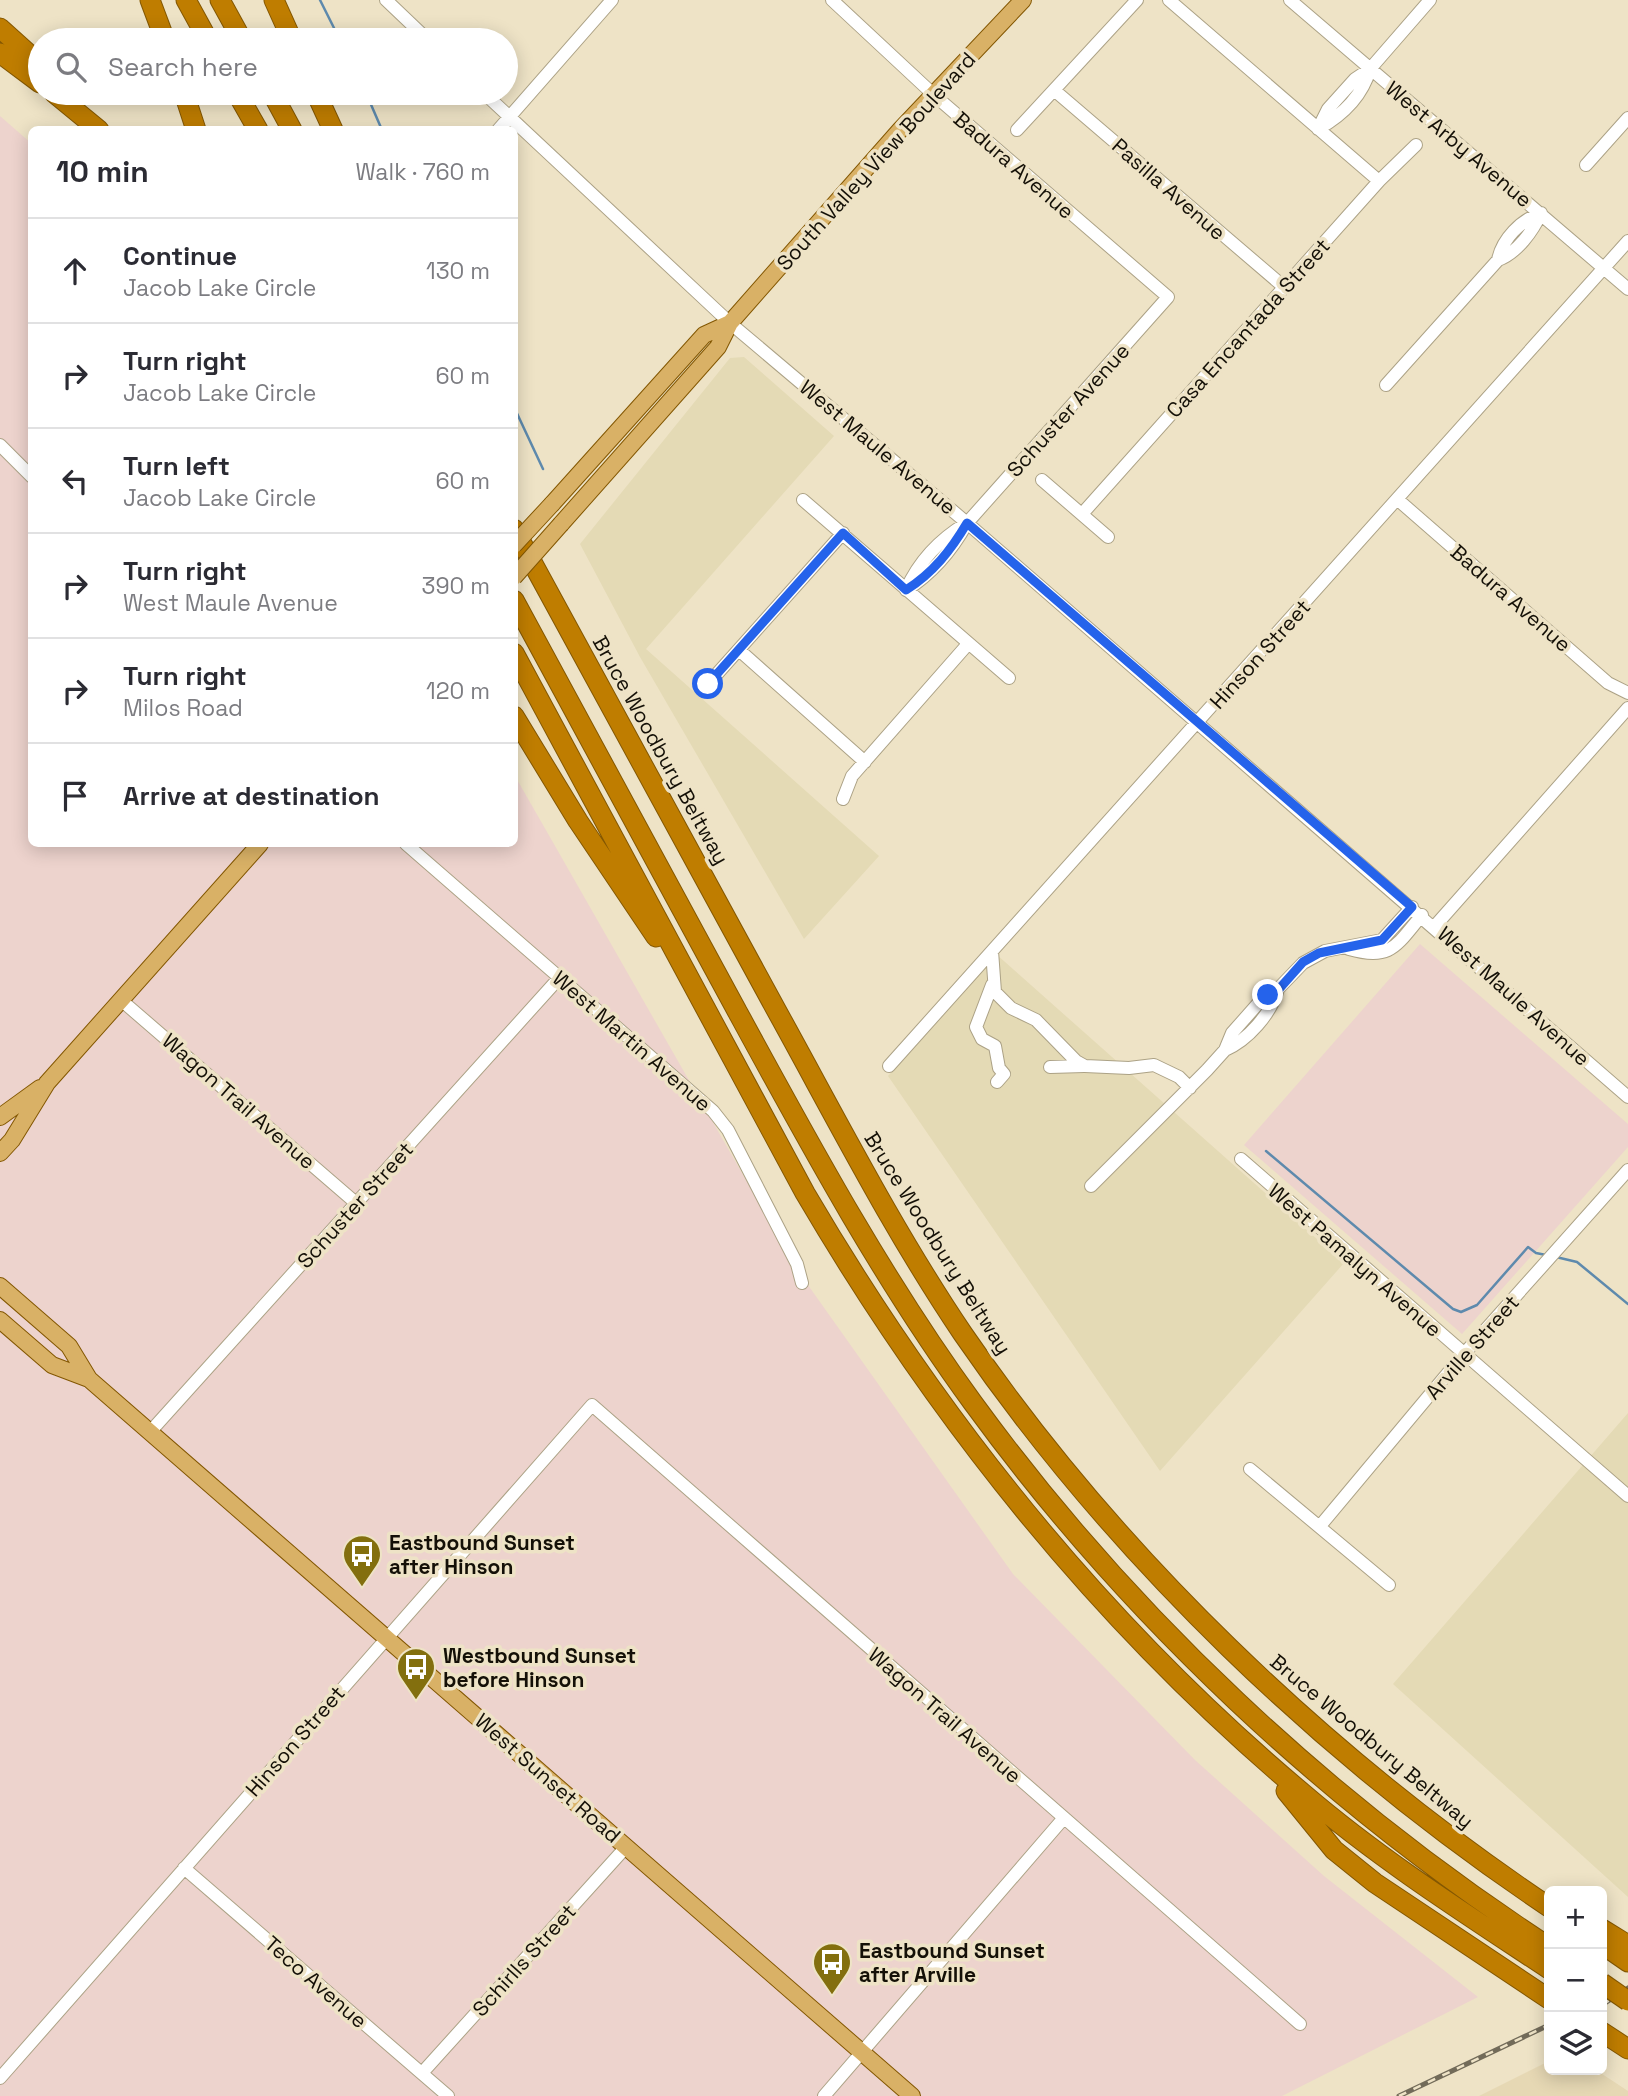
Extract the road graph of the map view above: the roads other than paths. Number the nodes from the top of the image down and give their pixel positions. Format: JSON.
{"nodes":[{"id":1,"x":150,"y":0,"type":"edge"},
{"id":2,"x":186,"y":0,"type":"edge"},
{"id":3,"x":220,"y":0,"type":"edge"},
{"id":4,"x":274,"y":0,"type":"edge"},
{"id":5,"x":386,"y":0,"type":"edge"},
{"id":6,"x":612,"y":0,"type":"edge"},
{"id":7,"x":832,"y":0,"type":"edge"},
{"id":8,"x":1023,"y":0,"type":"edge"},
{"id":9,"x":1137,"y":0,"type":"edge"},
{"id":10,"x":1169,"y":0,"type":"edge"},
{"id":11,"x":1290,"y":0,"type":"edge"},
{"id":12,"x":1430,"y":0,"type":"edge"},
{"id":13,"x":0,"y":28,"type":"edge"},
{"id":14,"x":160,"y":28,"type":"edge"},
{"id":15,"x":201,"y":28,"type":"edge"},
{"id":16,"x":235,"y":28,"type":"edge"},
{"id":17,"x":287,"y":28,"type":"edge"},
{"id":18,"x":415,"y":28,"type":"edge"},
{"id":19,"x":0,"y":53,"type":"edge"},
{"id":20,"x":28,"y":53,"type":"edge"},
{"id":21,"x":1370,"y":69,"type":"junction"},
{"id":22,"x":28,"y":74,"type":"edge"},
{"id":23,"x":1054,"y":90,"type":"junction"},
{"id":24,"x":934,"y":95,"type":"junction"},
{"id":25,"x":69,"y":105,"type":"edge"},
{"id":26,"x":87,"y":105,"type":"edge"},
{"id":27,"x":188,"y":105,"type":"edge"},
{"id":28,"x":244,"y":105,"type":"edge"},
{"id":29,"x":278,"y":105,"type":"edge"},
{"id":30,"x":322,"y":105,"type":"edge"},
{"id":31,"x":497,"y":105,"type":"edge"},
{"id":32,"x":510,"y":117,"type":"junction"},
{"id":33,"x":1627,"y":122,"type":"edge"},
{"id":34,"x":94,"y":126,"type":"edge"},
{"id":35,"x":110,"y":126,"type":"edge"},
{"id":36,"x":195,"y":126,"type":"edge"},
{"id":37,"x":256,"y":126,"type":"edge"},
{"id":38,"x":290,"y":126,"type":"edge"},
{"id":39,"x":331,"y":126,"type":"edge"},
{"id":40,"x":502,"y":126,"type":"edge"},
{"id":41,"x":1318,"y":129,"type":"junction"},
{"id":42,"x":1017,"y":131,"type":"dead end"},
{"id":43,"x":1416,"y":145,"type":"dead end"},
{"id":44,"x":1586,"y":165,"type":"dead end"},
{"id":45,"x":1379,"y":181,"type":"junction"},
{"id":46,"x":1541,"y":213,"type":"junction"},
{"id":47,"x":1628,"y":241,"type":"edge"},
{"id":48,"x":1603,"y":269,"type":"junction"},
{"id":49,"x":1284,"y":287,"type":"junction"},
{"id":50,"x":1628,"y":289,"type":"edge"},
{"id":51,"x":1168,"y":298,"type":"joint"},
{"id":52,"x":730,"y":323,"type":"junction"},
{"id":53,"x":1386,"y":385,"type":"dead end"},
{"id":54,"x":0,"y":445,"type":"edge"},
{"id":55,"x":28,"y":473,"type":"edge"},
{"id":56,"x":1042,"y":480,"type":"dead end"},
{"id":57,"x":1397,"y":499,"type":"junction"},
{"id":58,"x":803,"y":500,"type":"dead end"},
{"id":59,"x":1082,"y":514,"type":"junction"},
{"id":60,"x":967,"y":523,"type":"junction"},
{"id":61,"x":843,"y":533,"type":"junction"},
{"id":62,"x":518,"y":536,"type":"edge"},
{"id":63,"x":1108,"y":537,"type":"dead end"},
{"id":64,"x":518,"y":541,"type":"edge"},
{"id":65,"x":518,"y":572,"type":"edge"},
{"id":66,"x":906,"y":590,"type":"junction"},
{"id":67,"x":518,"y":607,"type":"edge"},
{"id":68,"x":968,"y":644,"type":"junction"},
{"id":69,"x":739,"y":650,"type":"junction"},
{"id":70,"x":518,"y":660,"type":"edge"},
{"id":71,"x":1009,"y":678,"type":"dead end"},
{"id":72,"x":708,"y":684,"type":"dead end"},
{"id":73,"x":1628,"y":693,"type":"edge"},
{"id":74,"x":1628,"y":708,"type":"edge"},
{"id":75,"x":518,"y":723,"type":"edge"},
{"id":76,"x":1198,"y":723,"type":"junction"},
{"id":77,"x":865,"y":762,"type":"junction"},
{"id":78,"x":842,"y":799,"type":"dead end"},
{"id":79,"x":257,"y":847,"type":"edge"},
{"id":80,"x":409,"y":847,"type":"edge"},
{"id":81,"x":1417,"y":911,"type":"junction"},
{"id":82,"x":1435,"y":926,"type":"junction"},
{"id":83,"x":992,"y":951,"type":"junction"},
{"id":84,"x":560,"y":977,"type":"junction"},
{"id":85,"x":993,"y":981,"type":"junction"},
{"id":86,"x":121,"y":1000,"type":"junction"},
{"id":87,"x":719,"y":1030,"type":"junction"},
{"id":88,"x":889,"y":1066,"type":"dead end"},
{"id":89,"x":1050,"y":1066,"type":"dead end"},
{"id":90,"x":1085,"y":1066,"type":"junction"},
{"id":91,"x":997,"y":1082,"type":"dead end"},
{"id":92,"x":47,"y":1083,"type":"junction"},
{"id":93,"x":1189,"y":1088,"type":"junction"},
{"id":94,"x":1628,"y":1097,"type":"edge"},
{"id":95,"x":0,"y":1117,"type":"edge"},
{"id":96,"x":0,"y":1153,"type":"edge"},
{"id":97,"x":1241,"y":1159,"type":"dead end"},
{"id":98,"x":1628,"y":1170,"type":"edge"},
{"id":99,"x":1091,"y":1186,"type":"dead end"},
{"id":100,"x":356,"y":1203,"type":"junction"},
{"id":101,"x":802,"y":1283,"type":"dead end"},
{"id":102,"x":0,"y":1286,"type":"edge"},
{"id":103,"x":0,"y":1320,"type":"edge"},
{"id":104,"x":1463,"y":1355,"type":"junction"},
{"id":105,"x":89,"y":1379,"type":"junction"},
{"id":106,"x":592,"y":1405,"type":"joint"},
{"id":107,"x":150,"y":1432,"type":"junction"},
{"id":108,"x":1250,"y":1469,"type":"dead end"},
{"id":109,"x":1628,"y":1496,"type":"edge"},
{"id":110,"x":1320,"y":1526,"type":"junction"},
{"id":111,"x":1389,"y":1585,"type":"dead end"},
{"id":112,"x":386,"y":1637,"type":"junction"},
{"id":113,"x":1249,"y":1745,"type":"junction"},
{"id":114,"x":1063,"y":1819,"type":"junction"},
{"id":115,"x":626,"y":1847,"type":"junction"},
{"id":116,"x":184,"y":1868,"type":"junction"},
{"id":117,"x":1544,"y":1902,"type":"edge"},
{"id":118,"x":1544,"y":1944,"type":"edge"},
{"id":119,"x":1544,"y":1966,"type":"edge"},
{"id":120,"x":1607,"y":1986,"type":"edge"},
{"id":121,"x":1544,"y":1996,"type":"edge"},
{"id":122,"x":1607,"y":2001,"type":"edge"},
{"id":123,"x":1628,"y":2001,"type":"edge"},
{"id":124,"x":1628,"y":2012,"type":"edge"},
{"id":125,"x":1300,"y":2024,"type":"dead end"},
{"id":126,"x":1607,"y":2035,"type":"edge"},
{"id":127,"x":1628,"y":2049,"type":"edge"},
{"id":128,"x":862,"y":2053,"type":"junction"},
{"id":129,"x":422,"y":2073,"type":"junction"},
{"id":130,"x":0,"y":2078,"type":"edge"},
{"id":131,"x":448,"y":2096,"type":"edge"},
{"id":132,"x":824,"y":2096,"type":"edge"},
{"id":133,"x":912,"y":2096,"type":"edge"}],
"edges":[{"from":1,"to":14,"type":"highway"},
{"from":2,"to":15,"type":"highway"},
{"from":3,"to":16,"type":"highway"},
{"from":4,"to":17,"type":"highway"},
{"from":5,"to":18,"type":"street"},
{"from":6,"to":32,"type":"street"},
{"from":7,"to":24,"type":"street","name":"Badura Avenue"},
{"from":8,"to":24,"type":"main road","name":"South Valley View Boulevard"},
{"from":9,"to":23,"type":"street"},
{"from":10,"to":41,"type":"street"},
{"from":11,"to":21,"type":"street","name":"West Arby Avenue"},
{"from":12,"to":21,"type":"street"},
{"from":13,"to":20,"type":"highway"},
{"from":19,"to":22,"type":"highway"},
{"from":21,"to":41,"type":"street"},
{"from":21,"to":46,"type":"street","name":"West Arby Avenue"},
{"from":23,"to":42,"type":"street"},
{"from":23,"to":49,"type":"street","name":"Pasilla Avenue"},
{"from":24,"to":51,"type":"street","name":"Badura Avenue"},
{"from":24,"to":52,"type":"main road","name":"South Valley View Boulevard"},
{"from":25,"to":34,"type":"highway"},
{"from":26,"to":35,"type":"highway"},
{"from":27,"to":36,"type":"highway"},
{"from":28,"to":37,"type":"highway"},
{"from":29,"to":38,"type":"highway"},
{"from":30,"to":39,"type":"highway"},
{"from":31,"to":32,"type":"street","name":"West Maule Avenue"},
{"from":32,"to":40,"type":"street"},
{"from":32,"to":52,"type":"street","name":"West Maule Avenue"},
{"from":33,"to":44,"type":"street"},
{"from":41,"to":45,"type":"street"},
{"from":43,"to":45,"type":"street","name":"Casa Encantada Street"},
{"from":45,"to":49,"type":"street","name":"Casa Encantada Street"},
{"from":46,"to":48,"type":"street","name":"West Arby Avenue"},
{"from":46,"to":53,"type":"street"},
{"from":47,"to":48,"type":"street","name":"Hinson Street"},
{"from":48,"to":50,"type":"street","name":"West Arby Avenue"},
{"from":48,"to":57,"type":"street","name":"Hinson Street"},
{"from":49,"to":59,"type":"street","name":"Casa Encantada Street"},
{"from":51,"to":60,"type":"street","name":"Schuster Avenue"},
{"from":52,"to":60,"type":"street","name":"West Maule Avenue"},
{"from":52,"to":64,"type":"main road","name":"South Valley View Boulevard","bridge":true},
{"from":52,"to":65,"type":"main road","name":"South Valley View Boulevard","bridge":true},
{"from":54,"to":55,"type":"street"},
{"from":56,"to":59,"type":"street"},
{"from":57,"to":73,"type":"street","name":"Badura Avenue"},
{"from":57,"to":76,"type":"street","name":"Hinson Street"},
{"from":58,"to":61,"type":"street"},
{"from":59,"to":63,"type":"street"},
{"from":60,"to":66,"type":"street","name":"Schuster Avenue"},
{"from":60,"to":76,"type":"street","name":"West Maule Avenue"},
{"from":61,"to":66,"type":"street"},
{"from":61,"to":69,"type":"street"},
{"from":62,"to":117,"type":"highway","name":"Bruce Woodbury Beltway"},
{"from":66,"to":68,"type":"street"},
{"from":67,"to":118,"type":"highway"},
{"from":68,"to":71,"type":"street"},
{"from":68,"to":77,"type":"street"},
{"from":69,"to":72,"type":"street"},
{"from":69,"to":77,"type":"street"},
{"from":70,"to":87,"type":"highway"},
{"from":74,"to":82,"type":"street"},
{"from":75,"to":87,"type":"highway"},
{"from":76,"to":81,"type":"street","name":"West Maule Avenue"},
{"from":76,"to":83,"type":"street","name":"Hinson Street"},
{"from":77,"to":78,"type":"street"},
{"from":79,"to":86,"type":"main road"},
{"from":80,"to":84,"type":"street","name":"West Martin Avenue"},
{"from":81,"to":82,"type":"street","name":"West Maule Avenue"},
{"from":81,"to":93,"type":"street"},
{"from":82,"to":94,"type":"street","name":"West Maule Avenue"},
{"from":83,"to":85,"type":"street"},
{"from":83,"to":88,"type":"street","name":"Hinson Street"},
{"from":84,"to":100,"type":"street","name":"Schuster Street"},
{"from":84,"to":101,"type":"street","name":"West Martin Avenue"},
{"from":85,"to":90,"type":"street"},
{"from":85,"to":91,"type":"street"},
{"from":86,"to":92,"type":"main road"},
{"from":86,"to":100,"type":"street","name":"Wagon Trail Avenue"},
{"from":87,"to":113,"type":"highway"},
{"from":89,"to":90,"type":"street"},
{"from":90,"to":93,"type":"street"},
{"from":92,"to":95,"type":"main road"},
{"from":92,"to":96,"type":"main road"},
{"from":93,"to":99,"type":"street"},
{"from":97,"to":104,"type":"street","name":"West Pamalyn Avenue"},
{"from":98,"to":104,"type":"street","name":"Arville Street"},
{"from":100,"to":107,"type":"street","name":"Schuster Street"},
{"from":102,"to":105,"type":"main road","name":"West Sunset Road"},
{"from":103,"to":105,"type":"main road","name":"West Sunset Road"},
{"from":104,"to":109,"type":"street","name":"West Pamalyn Avenue"},
{"from":104,"to":110,"type":"street","name":"Arville Street"},
{"from":105,"to":107,"type":"main road","name":"West Sunset Road"},
{"from":106,"to":112,"type":"street","name":"Hinson Street"},
{"from":106,"to":114,"type":"street","name":"Wagon Trail Avenue"},
{"from":107,"to":112,"type":"main road","name":"West Sunset Road"},
{"from":108,"to":110,"type":"street"},
{"from":110,"to":111,"type":"street"},
{"from":112,"to":115,"type":"main road","name":"West Sunset Road"},
{"from":112,"to":116,"type":"street","name":"Hinson Street"},
{"from":113,"to":119,"type":"highway"},
{"from":113,"to":121,"type":"highway"},
{"from":114,"to":125,"type":"street","name":"Wagon Trail Avenue"},
{"from":114,"to":128,"type":"street"},
{"from":115,"to":128,"type":"main road","name":"West Sunset Road"},
{"from":115,"to":129,"type":"street","name":"Schirlls Street"},
{"from":116,"to":129,"type":"street","name":"Teco Avenue"},
{"from":116,"to":130,"type":"street","name":"Hinson Street"},
{"from":120,"to":123,"type":"highway","bridge":true},
{"from":122,"to":124,"type":"highway"},
{"from":126,"to":127,"type":"highway"},
{"from":128,"to":132,"type":"street"},
{"from":128,"to":133,"type":"main road","name":"West Sunset Road"},
{"from":129,"to":131,"type":"street","name":"Teco Avenue"}]}
